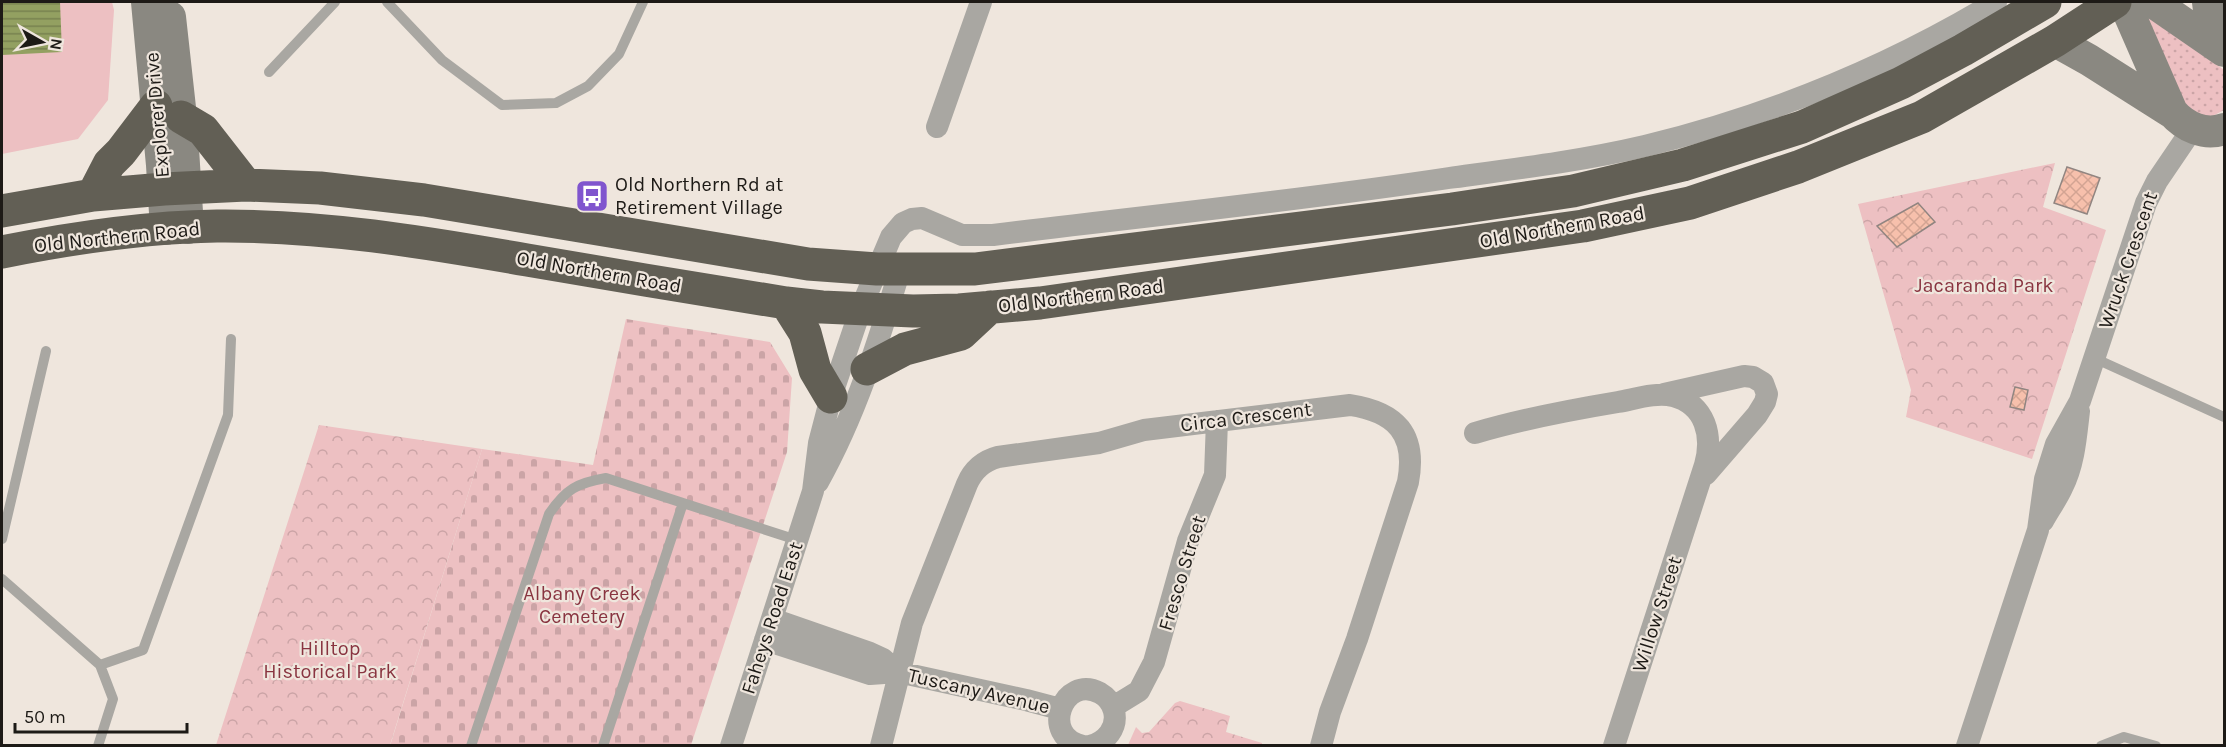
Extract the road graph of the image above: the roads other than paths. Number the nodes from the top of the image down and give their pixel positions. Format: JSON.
{"nodes":[{"id":1,"x":147,"y":2,"type":"edge"},
{"id":2,"x":168,"y":2,"type":"edge"},
{"id":3,"x":334,"y":2,"type":"edge"},
{"id":4,"x":387,"y":2,"type":"edge"},
{"id":5,"x":643,"y":2,"type":"edge"},
{"id":6,"x":981,"y":2,"type":"edge"},
{"id":7,"x":1996,"y":2,"type":"edge"},
{"id":8,"x":2045,"y":2,"type":"edge"},
{"id":9,"x":2115,"y":2,"type":"edge"},
{"id":10,"x":2124,"y":2,"type":"edge"},
{"id":11,"x":2153,"y":2,"type":"edge"},
{"id":12,"x":2208,"y":2,"type":"edge"},
{"id":13,"x":2055,"y":41,"type":"junction"},
{"id":14,"x":2219,"y":47,"type":"edge"},
{"id":15,"x":269,"y":72,"type":"dead end"},
{"id":16,"x":169,"y":111,"type":"junction"},
{"id":17,"x":2206,"y":126,"type":"edge"},
{"id":18,"x":937,"y":127,"type":"dead end"},
{"id":19,"x":246,"y":185,"type":"junction"},
{"id":20,"x":175,"y":188,"type":"junction"},
{"id":21,"x":93,"y":195,"type":"junction"},
{"id":22,"x":2,"y":211,"type":"edge"},
{"id":23,"x":177,"y":228,"type":"junction"},
{"id":24,"x":2,"y":252,"type":"edge"},
{"id":25,"x":889,"y":269,"type":"junction"},
{"id":26,"x":786,"y":303,"type":"junction"},
{"id":27,"x":990,"y":307,"type":"junction"},
{"id":28,"x":875,"y":309,"type":"junction"},
{"id":29,"x":231,"y":339,"type":"dead end"},
{"id":30,"x":46,"y":351,"type":"dead end"},
{"id":31,"x":2094,"y":358,"type":"junction"},
{"id":32,"x":867,"y":369,"type":"junction"},
{"id":33,"x":1659,"y":395,"type":"junction"},
{"id":34,"x":831,"y":397,"type":"junction"},
{"id":35,"x":2224,"y":417,"type":"edge"},
{"id":36,"x":1216,"y":421,"type":"junction"},
{"id":37,"x":1475,"y":433,"type":"dead end"},
{"id":38,"x":1700,"y":482,"type":"junction"},
{"id":39,"x":813,"y":491,"type":"junction"},
{"id":40,"x":682,"y":503,"type":"junction"},
{"id":41,"x":2,"y":539,"type":"edge"},
{"id":42,"x":797,"y":540,"type":"junction"},
{"id":43,"x":2,"y":579,"type":"edge"},
{"id":44,"x":772,"y":619,"type":"junction"},
{"id":45,"x":765,"y":640,"type":"junction"},
{"id":46,"x":100,"y":665,"type":"junction"},
{"id":47,"x":898,"y":672,"type":"junction"},
{"id":48,"x":1113,"y":707,"type":"junction"},
{"id":49,"x":1060,"y":709,"type":"junction"},
{"id":50,"x":1077,"y":744,"type":"edge"},
{"id":51,"x":98,"y":746,"type":"edge"},
{"id":52,"x":471,"y":746,"type":"edge"},
{"id":53,"x":603,"y":746,"type":"edge"},
{"id":54,"x":731,"y":746,"type":"edge"},
{"id":55,"x":881,"y":746,"type":"edge"},
{"id":56,"x":1321,"y":746,"type":"edge"},
{"id":57,"x":1614,"y":746,"type":"edge"},
{"id":58,"x":1967,"y":746,"type":"edge"},
{"id":59,"x":2101,"y":746,"type":"edge"},
{"id":60,"x":2156,"y":746,"type":"edge"}],
"edges":[{"from":1,"to":16,"type":"street","name":"Explorer Drive"},
{"from":2,"to":16,"type":"street","name":"Explorer Drive"},
{"from":3,"to":15,"type":"lane"},
{"from":4,"to":5,"type":"lane"},
{"from":6,"to":18,"type":"street"},
{"from":7,"to":25,"type":"street"},
{"from":8,"to":25,"type":"highway","name":"Old Northern Road"},
{"from":9,"to":13,"type":"highway","name":"Old Northern Road"},
{"from":10,"to":17,"type":"street"},
{"from":11,"to":14,"type":"street"},
{"from":12,"to":14,"type":"street"},
{"from":13,"to":17,"type":"street"},
{"from":13,"to":27,"type":"highway","name":"Old Northern Road"},
{"from":16,"to":19,"type":"highway"},
{"from":16,"to":20,"type":"street","name":"Explorer Drive"},
{"from":16,"to":21,"type":"highway"},
{"from":17,"to":31,"type":"street","name":"Wruck Crescent"},
{"from":19,"to":20,"type":"highway","name":"Old Northern Road"},
{"from":19,"to":25,"type":"highway","name":"Old Northern Road"},
{"from":20,"to":21,"type":"highway","name":"Old Northern Road"},
{"from":20,"to":23,"type":"street","name":"Explorer Drive"},
{"from":21,"to":22,"type":"highway","name":"Old Northern Road"},
{"from":23,"to":24,"type":"highway","name":"Old Northern Road"},
{"from":23,"to":26,"type":"highway","name":"Old Northern Road"},
{"from":25,"to":28,"type":"street","name":"Faheys Road East"},
{"from":26,"to":28,"type":"highway","name":"Old Northern Road"},
{"from":26,"to":34,"type":"highway"},
{"from":27,"to":28,"type":"highway","name":"Old Northern Road"},
{"from":27,"to":32,"type":"highway"},
{"from":28,"to":32,"type":"street","name":"Faheys Road East"},
{"from":28,"to":34,"type":"street","name":"Faheys Road East"},
{"from":29,"to":46,"type":"lane"},
{"from":30,"to":41,"type":"lane"},
{"from":31,"to":35,"type":"lane"},
{"from":31,"to":58,"type":"street","name":"Wruck Crescent"},
{"from":32,"to":39,"type":"street","name":"Faheys Road East"},
{"from":33,"to":37,"type":"street","name":"Willow Street"},
{"from":33,"to":38,"type":"street","name":"Willow Street"},
{"from":33,"to":38,"type":"street","name":"Willow Street"},
{"from":34,"to":39,"type":"street","name":"Faheys Road East"},
{"from":36,"to":47,"type":"street","name":"Circa Crescent"},
{"from":36,"to":48,"type":"street","name":"Fresco Street"},
{"from":36,"to":56,"type":"street","name":"Circa Crescent"},
{"from":38,"to":57,"type":"street","name":"Willow Street"},
{"from":39,"to":42,"type":"street","name":"Faheys Road East"},
{"from":40,"to":42,"type":"lane"},
{"from":40,"to":52,"type":"lane"},
{"from":40,"to":53,"type":"lane"},
{"from":42,"to":44,"type":"street","name":"Faheys Road East"},
{"from":43,"to":46,"type":"lane"},
{"from":44,"to":45,"type":"street","name":"Faheys Road East"},
{"from":44,"to":47,"type":"street","name":"Tuscany Avenue"},
{"from":45,"to":47,"type":"street","name":"Tuscany Avenue"},
{"from":45,"to":54,"type":"street","name":"Faheys Road East"},
{"from":46,"to":51,"type":"lane"},
{"from":47,"to":49,"type":"street","name":"Tuscany Avenue"},
{"from":47,"to":55,"type":"street","name":"Circa Crescent"},
{"from":48,"to":49,"type":"street"},
{"from":48,"to":50,"type":"street"},
{"from":49,"to":50,"type":"street"},
{"from":59,"to":60,"type":"lane"}]}
